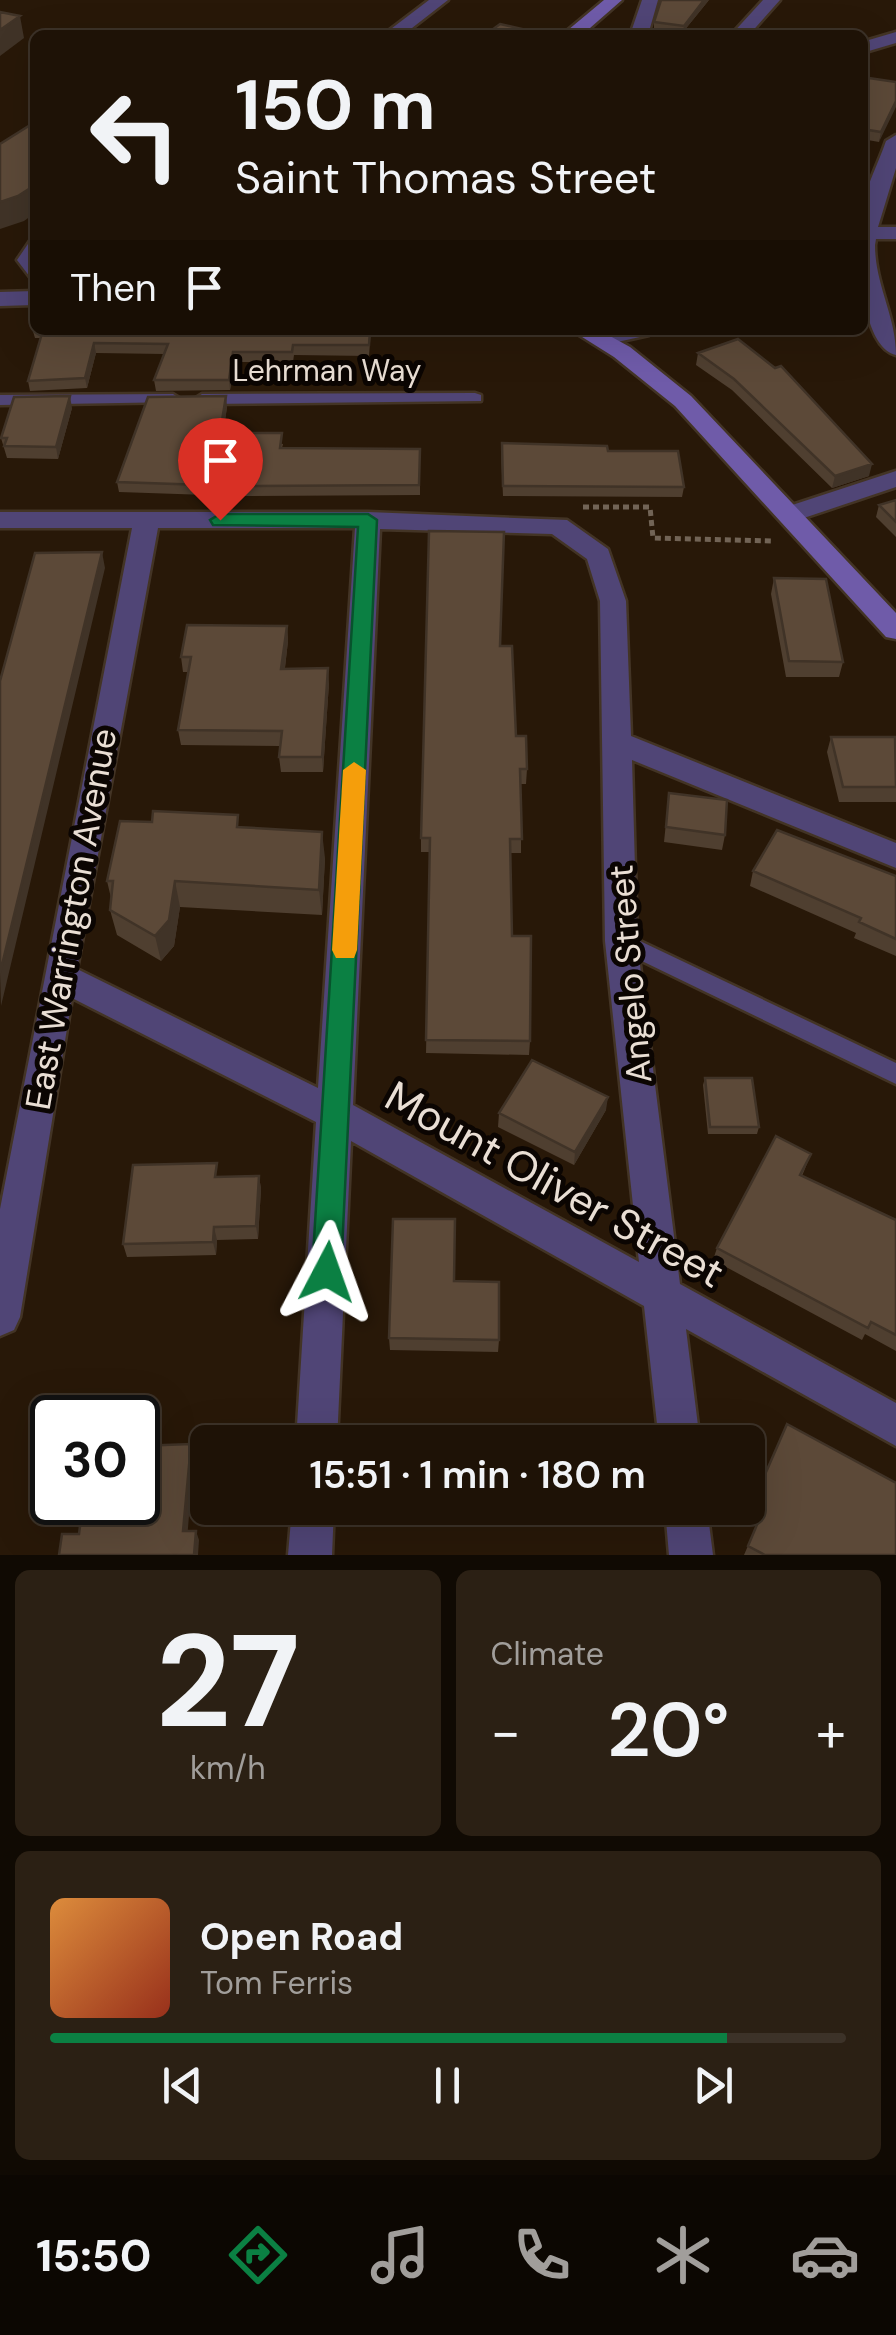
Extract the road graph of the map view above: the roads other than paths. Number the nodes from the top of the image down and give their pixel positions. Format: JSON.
{"nodes":[{"id":1,"x":440,"y":0,"type":"edge"},
{"id":2,"x":614,"y":0,"type":"edge"},
{"id":3,"x":650,"y":0,"type":"edge"},
{"id":4,"x":772,"y":0,"type":"edge"},
{"id":5,"x":399,"y":30,"type":"edge"},
{"id":6,"x":577,"y":30,"type":"edge"},
{"id":7,"x":641,"y":30,"type":"edge"},
{"id":8,"x":745,"y":30,"type":"edge"},
{"id":9,"x":896,"y":37,"type":"edge"},
{"id":10,"x":868,"y":46,"type":"edge"},
{"id":11,"x":896,"y":140,"type":"edge"},
{"id":12,"x":868,"y":221,"type":"edge"},
{"id":13,"x":868,"y":233,"type":"edge"},
{"id":14,"x":896,"y":234,"type":"edge"},
{"id":15,"x":868,"y":293,"type":"edge"},
{"id":16,"x":591,"y":335,"type":"edge"},
{"id":17,"x":896,"y":348,"type":"edge"},
{"id":18,"x":475,"y":398,"type":"dead end"},
{"id":19,"x":0,"y":400,"type":"edge"},
{"id":20,"x":896,"y":479,"type":"edge"},
{"id":21,"x":789,"y":515,"type":"junction"},
{"id":22,"x":0,"y":520,"type":"edge"},
{"id":23,"x":368,"y":520,"type":"junction"},
{"id":24,"x":146,"y":521,"type":"junction"},
{"id":25,"x":896,"y":630,"type":"edge"},
{"id":26,"x":619,"y":742,"type":"junction"},
{"id":27,"x":896,"y":856,"type":"edge"},
{"id":28,"x":621,"y":941,"type":"junction"},
{"id":29,"x":59,"y":976,"type":"junction"},
{"id":30,"x":896,"y":1074,"type":"edge"},
{"id":31,"x":336,"y":1114,"type":"junction"},
{"id":32,"x":664,"y":1297,"type":"junction"},
{"id":33,"x":0,"y":1317,"type":"edge"},
{"id":34,"x":317,"y":1425,"type":"edge"},
{"id":35,"x":677,"y":1425,"type":"edge"},
{"id":36,"x":896,"y":1425,"type":"edge"},
{"id":37,"x":312,"y":1525,"type":"edge"},
{"id":38,"x":688,"y":1525,"type":"edge"},
{"id":39,"x":310,"y":1555,"type":"edge"},
{"id":40,"x":691,"y":1555,"type":"edge"}],
"edges":[{"from":1,"to":5,"type":"street"},
{"from":2,"to":6,"type":"main road"},
{"from":3,"to":7,"type":"street"},
{"from":4,"to":8,"type":"street"},
{"from":9,"to":10,"type":"street"},
{"from":11,"to":12,"type":"street"},
{"from":13,"to":14,"type":"street"},
{"from":15,"to":17,"type":"street"},
{"from":16,"to":21,"type":"main road"},
{"from":18,"to":19,"type":"lane","name":"Lehrman Way"},
{"from":20,"to":21,"type":"street"},
{"from":21,"to":25,"type":"main road"},
{"from":22,"to":24,"type":"street"},
{"from":23,"to":24,"type":"street"},
{"from":23,"to":26,"type":"street","name":"Angelo Street"},
{"from":23,"to":31,"type":"street"},
{"from":24,"to":29,"type":"street","name":"East Warrington Avenue"},
{"from":26,"to":27,"type":"street"},
{"from":26,"to":28,"type":"street","name":"Angelo Street"},
{"from":28,"to":30,"type":"lane"},
{"from":28,"to":32,"type":"street","name":"Angelo Street"},
{"from":29,"to":31,"type":"street","name":"Mount Oliver Street"},
{"from":29,"to":33,"type":"street","name":"East Warrington Avenue"},
{"from":31,"to":32,"type":"street","name":"Mount Oliver Street"},
{"from":31,"to":34,"type":"street"},
{"from":32,"to":35,"type":"street","name":"Angelo Street"},
{"from":32,"to":36,"type":"street","name":"Mount Oliver Street"},
{"from":37,"to":39,"type":"street"},
{"from":38,"to":40,"type":"street"}]}
